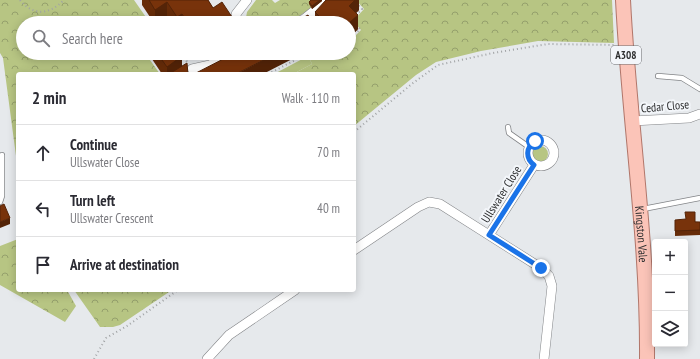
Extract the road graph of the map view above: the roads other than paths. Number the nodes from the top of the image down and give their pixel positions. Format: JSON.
{"nodes":[{"id":1,"x":248,"y":0,"type":"edge"},
{"id":2,"x":328,"y":0,"type":"edge"},
{"id":3,"x":623,"y":0,"type":"edge"},
{"id":4,"x":236,"y":16,"type":"edge"},
{"id":5,"x":309,"y":16,"type":"edge"},
{"id":6,"x":219,"y":60,"type":"edge"},
{"id":7,"x":192,"y":69,"type":"dead end"},
{"id":8,"x":658,"y":76,"type":"dead end"},
{"id":9,"x":700,"y":89,"type":"edge"},
{"id":10,"x":700,"y":114,"type":"edge"},
{"id":11,"x":631,"y":116,"type":"junction"},
{"id":12,"x":508,"y":127,"type":"dead end"},
{"id":13,"x":528,"y":148,"type":"junction"},
{"id":14,"x":2,"y":155,"type":"dead end"},
{"id":15,"x":534,"y":165,"type":"junction"},
{"id":16,"x":700,"y":198,"type":"edge"},
{"id":17,"x":0,"y":202,"type":"edge"},
{"id":18,"x":639,"y":210,"type":"junction"},
{"id":19,"x":489,"y":235,"type":"junction"},
{"id":20,"x":356,"y":249,"type":"edge"},
{"id":21,"x":292,"y":292,"type":"edge"},
{"id":22,"x":207,"y":359,"type":"edge"},
{"id":23,"x":544,"y":359,"type":"edge"},
{"id":24,"x":647,"y":359,"type":"edge"}],
"edges":[{"from":1,"to":4,"type":"street"},
{"from":2,"to":5,"type":"street"},
{"from":3,"to":11,"type":"main road","number":"A308"},
{"from":6,"to":7,"type":"street"},
{"from":8,"to":9,"type":"lane"},
{"from":10,"to":11,"type":"street","name":"Cedar Close"},
{"from":11,"to":18,"type":"main road","name":"Kingston Vale","number":"A308"},
{"from":12,"to":13,"type":"lane"},
{"from":13,"to":15,"type":"street","name":"Ullswater Close"},
{"from":13,"to":15,"type":"street","name":"Ullswater Close"},
{"from":14,"to":17,"type":"lane"},
{"from":15,"to":19,"type":"street","name":"Ullswater Close"},
{"from":16,"to":18,"type":"lane"},
{"from":18,"to":24,"type":"main road","name":"Kingston Vale","number":"A308"},
{"from":19,"to":20,"type":"street"},
{"from":19,"to":23,"type":"street"},
{"from":21,"to":22,"type":"street"}]}
